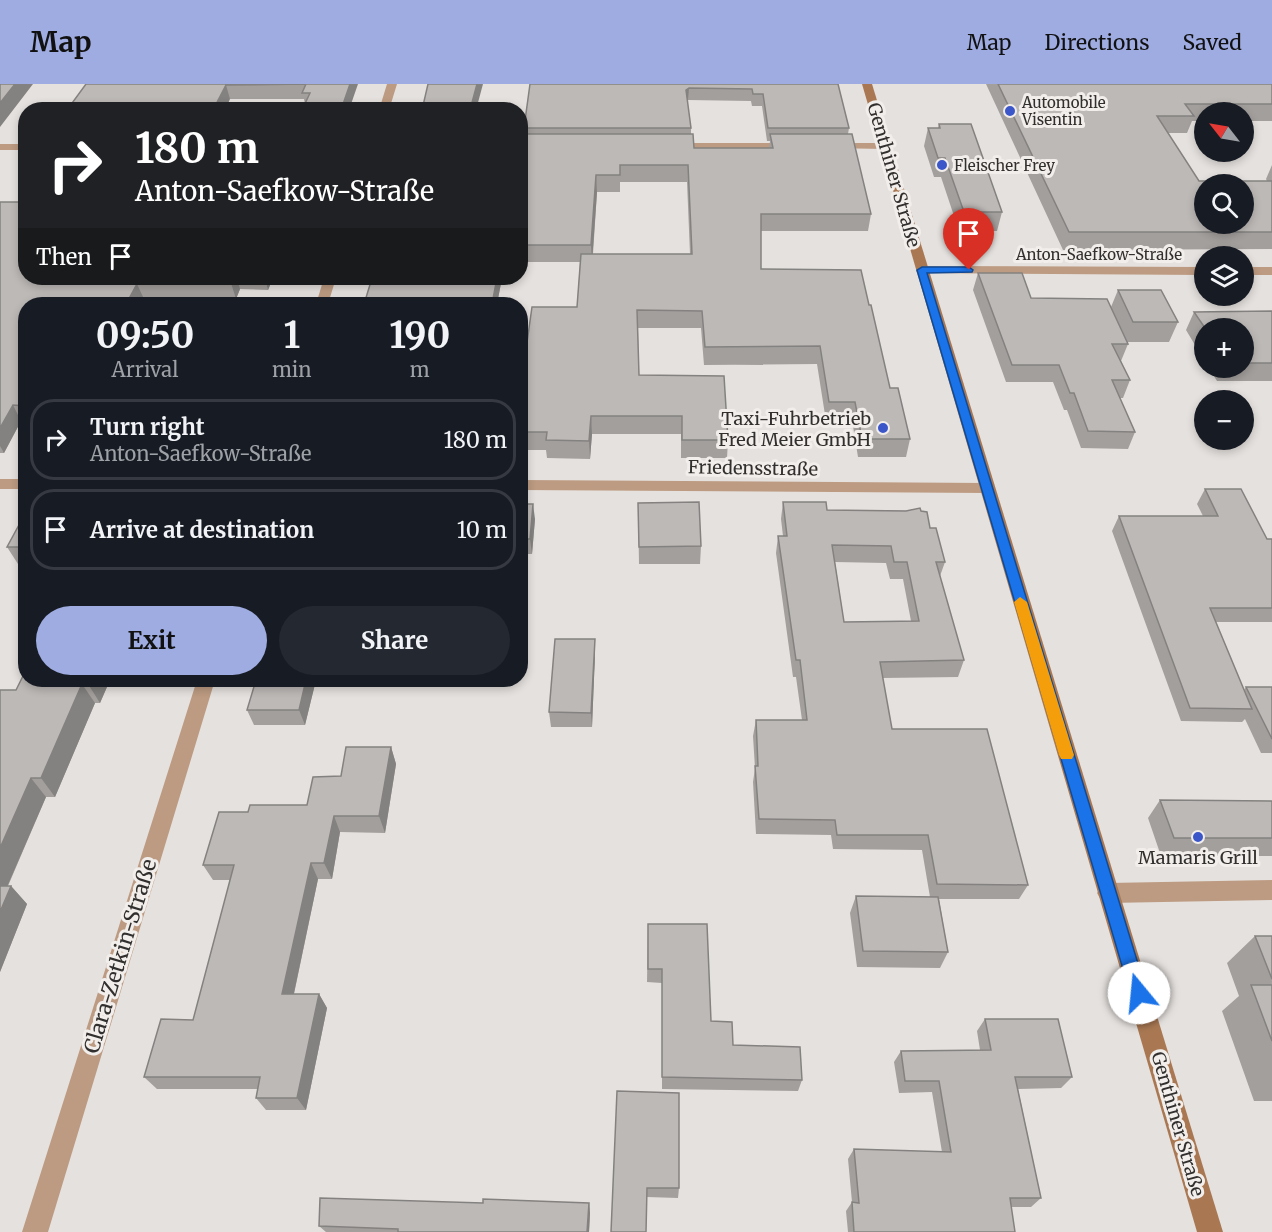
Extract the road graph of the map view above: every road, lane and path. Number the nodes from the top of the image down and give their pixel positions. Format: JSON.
{"nodes":[{"id":1,"x":392,"y":84,"type":"edge"},
{"id":2,"x":867,"y":84,"type":"edge"},
{"id":3,"x":386,"y":102,"type":"edge"},
{"id":4,"x":651,"y":146,"type":"edge"},
{"id":5,"x":885,"y":146,"type":"junction"},
{"id":6,"x":0,"y":147,"type":"edge"},
{"id":7,"x":18,"y":147,"type":"edge"},
{"id":8,"x":922,"y":270,"type":"junction"},
{"id":9,"x":1194,"y":271,"type":"edge"},
{"id":10,"x":1254,"y":271,"type":"edge"},
{"id":11,"x":1272,"y":271,"type":"edge"},
{"id":12,"x":0,"y":484,"type":"edge"},
{"id":13,"x":18,"y":484,"type":"edge"},
{"id":14,"x":528,"y":485,"type":"edge"},
{"id":15,"x":986,"y":488,"type":"junction"},
{"id":16,"x":204,"y":687,"type":"edge"},
{"id":17,"x":1272,"y":890,"type":"edge"},
{"id":18,"x":1108,"y":893,"type":"junction"},
{"id":19,"x":34,"y":1232,"type":"edge"},
{"id":20,"x":1210,"y":1232,"type":"edge"}],
"edges":[{"from":1,"to":3,"type":"street"},
{"from":2,"to":5,"type":"main road","name":"Genthiner Straße"},
{"from":4,"to":5,"type":"street"},
{"from":5,"to":8,"type":"main road","name":"Genthiner Straße"},
{"from":6,"to":7,"type":"street"},
{"from":8,"to":9,"type":"street","name":"Anton-Saefkow-Straße"},
{"from":8,"to":15,"type":"main road","name":"Genthiner Straße"},
{"from":10,"to":11,"type":"street"},
{"from":12,"to":13,"type":"street"},
{"from":14,"to":15,"type":"street","name":"Friedensstraße"},
{"from":15,"to":18,"type":"main road","name":"Genthiner Straße"},
{"from":16,"to":19,"type":"street","name":"Clara-Zetkin-Straße"},
{"from":17,"to":18,"type":"street"},
{"from":18,"to":20,"type":"main road","name":"Genthiner Straße"}]}
